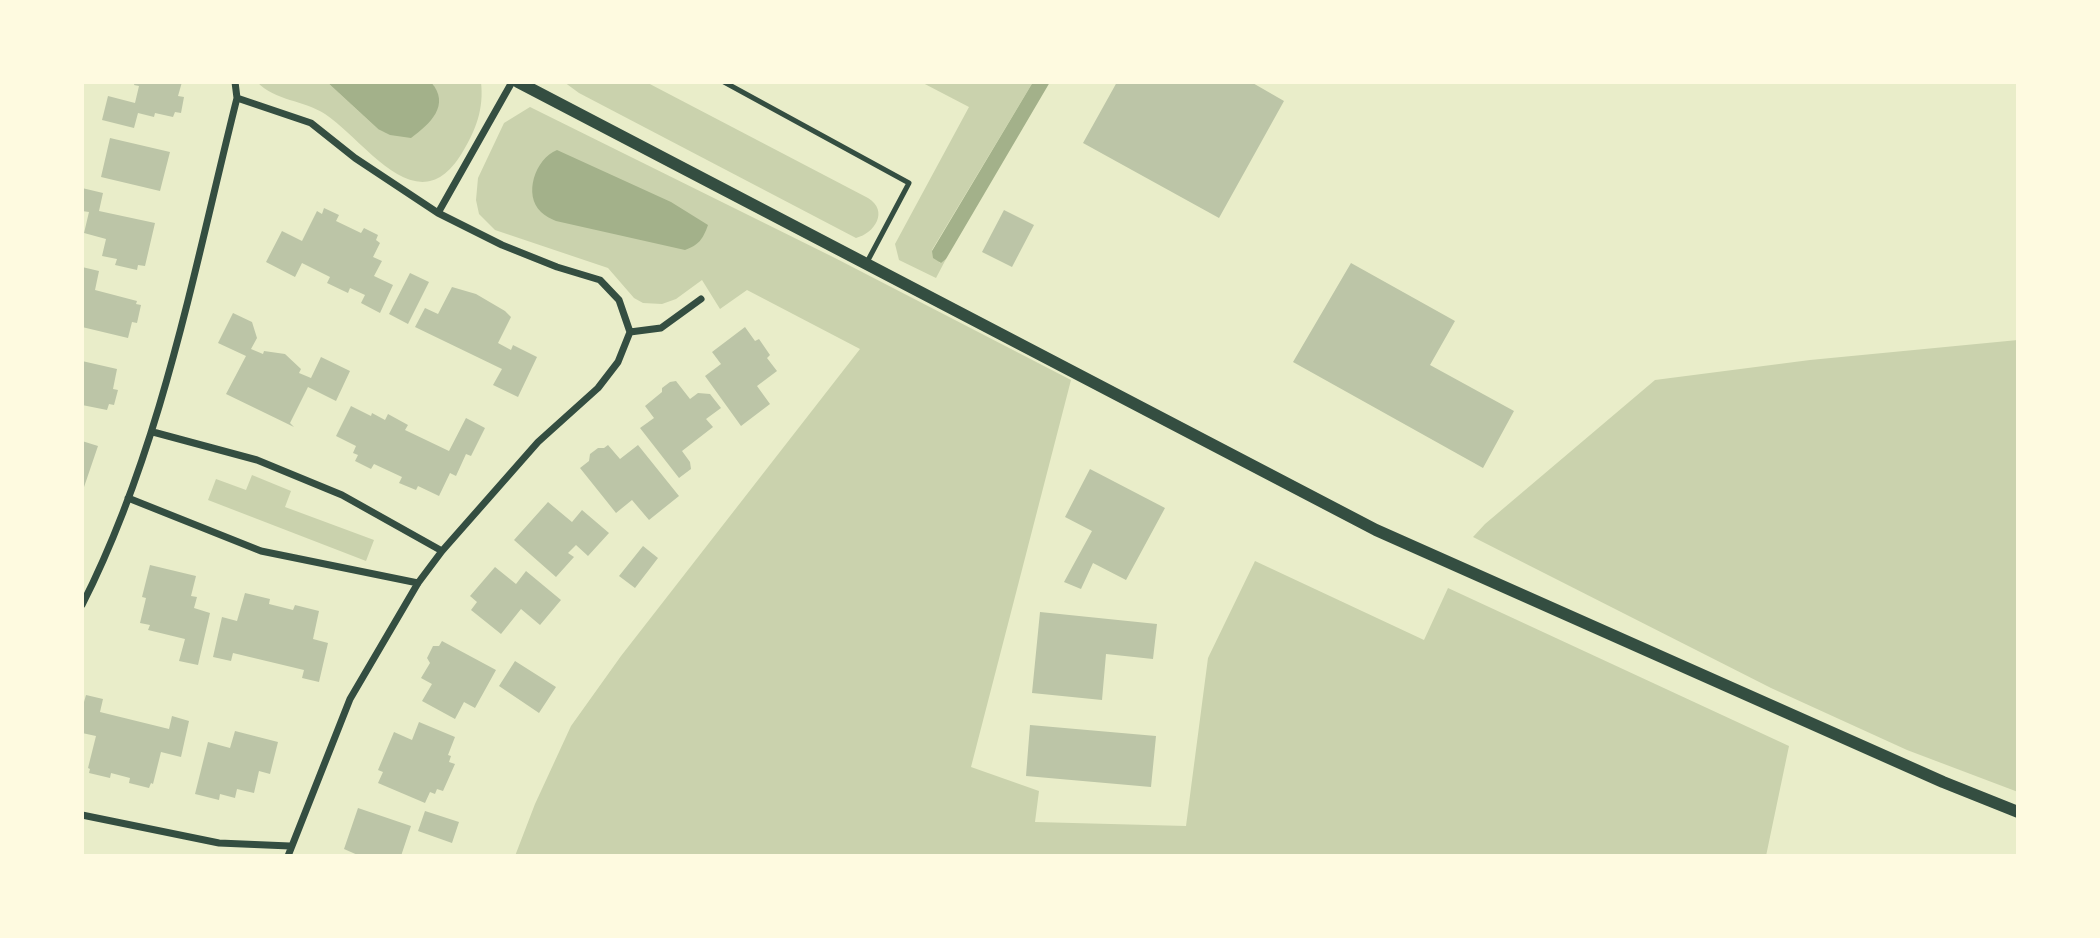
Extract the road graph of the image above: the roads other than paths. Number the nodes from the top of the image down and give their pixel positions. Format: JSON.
{"nodes":[{"id":1,"x":235,"y":82,"type":"edge"},
{"id":2,"x":512,"y":82,"type":"edge"},
{"id":3,"x":517,"y":82,"type":"edge"},
{"id":4,"x":724,"y":82,"type":"edge"},
{"id":5,"x":237,"y":98,"type":"junction"},
{"id":6,"x":438,"y":213,"type":"junction"},
{"id":7,"x":866,"y":264,"type":"junction"},
{"id":8,"x":701,"y":299,"type":"dead end"},
{"id":9,"x":630,"y":332,"type":"junction"},
{"id":10,"x":153,"y":432,"type":"junction"},
{"id":11,"x":128,"y":498,"type":"junction"},
{"id":12,"x":442,"y":551,"type":"junction"},
{"id":13,"x":418,"y":583,"type":"junction"},
{"id":14,"x":82,"y":605,"type":"edge"},
{"id":15,"x":2018,"y":812,"type":"edge"},
{"id":16,"x":82,"y":815,"type":"edge"},
{"id":17,"x":290,"y":846,"type":"junction"},
{"id":18,"x":288,"y":856,"type":"edge"}],
"edges":[{"from":1,"to":5,"type":"street"},
{"from":2,"to":6,"type":"street"},
{"from":3,"to":7,"type":"street"},
{"from":4,"to":7,"type":"lane"},
{"from":5,"to":6,"type":"street"},
{"from":5,"to":10,"type":"street"},
{"from":6,"to":9,"type":"street"},
{"from":7,"to":15,"type":"street"},
{"from":8,"to":9,"type":"street"},
{"from":9,"to":12,"type":"street"},
{"from":10,"to":11,"type":"street"},
{"from":10,"to":12,"type":"street"},
{"from":11,"to":13,"type":"street"},
{"from":11,"to":14,"type":"street"},
{"from":12,"to":13,"type":"street"},
{"from":13,"to":17,"type":"street"},
{"from":16,"to":17,"type":"street"},
{"from":17,"to":18,"type":"street"}]}
